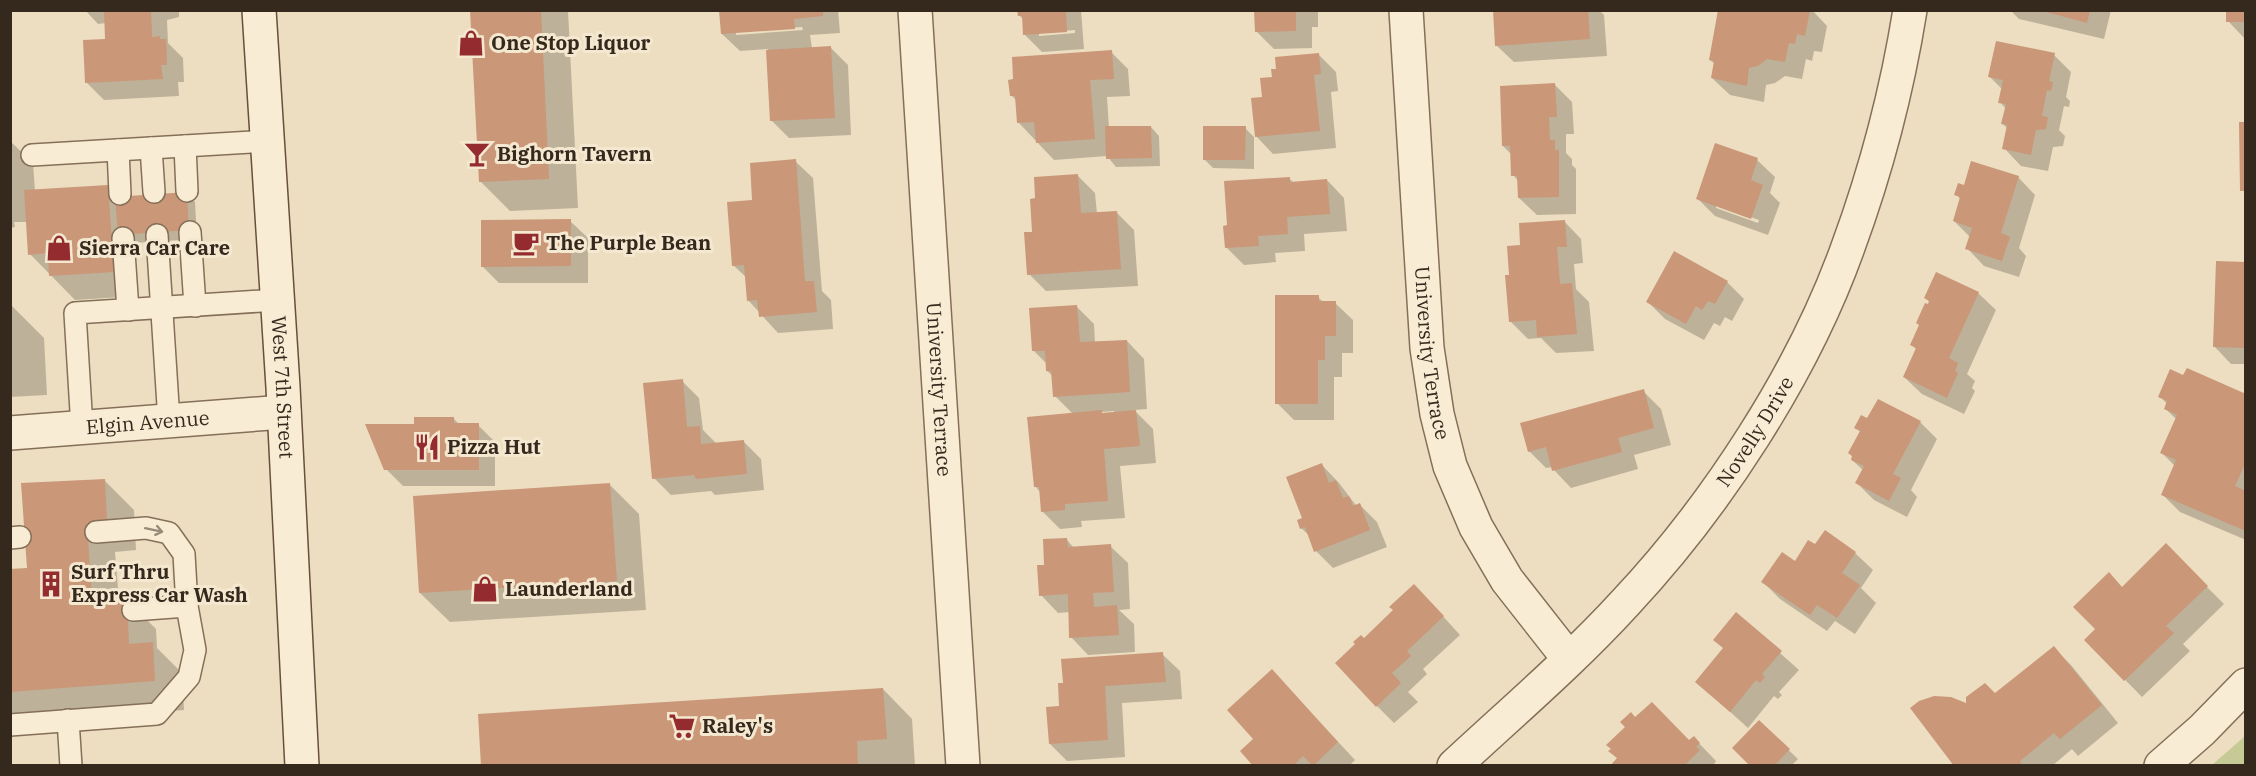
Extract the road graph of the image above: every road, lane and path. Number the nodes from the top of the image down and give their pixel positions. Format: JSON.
{"nodes":[{"id":1,"x":259,"y":10,"type":"edge"},
{"id":2,"x":915,"y":10,"type":"edge"},
{"id":3,"x":1406,"y":10,"type":"edge"},
{"id":4,"x":1910,"y":10,"type":"edge"},
{"id":5,"x":267,"y":141,"type":"junction"},
{"id":6,"x":185,"y":146,"type":"junction"},
{"id":7,"x":151,"y":148,"type":"junction"},
{"id":8,"x":118,"y":150,"type":"junction"},
{"id":9,"x":32,"y":155,"type":"dead end"},
{"id":10,"x":187,"y":191,"type":"dead end"},
{"id":11,"x":154,"y":192,"type":"dead end"},
{"id":12,"x":120,"y":194,"type":"dead end"},
{"id":13,"x":190,"y":232,"type":"dead end"},
{"id":14,"x":157,"y":235,"type":"dead end"},
{"id":15,"x":123,"y":238,"type":"dead end"},
{"id":16,"x":277,"y":300,"type":"junction"},
{"id":17,"x":195,"y":306,"type":"junction"},
{"id":18,"x":161,"y":308,"type":"junction"},
{"id":19,"x":128,"y":310,"type":"junction"},
{"id":20,"x":284,"y":412,"type":"junction"},
{"id":21,"x":169,"y":421,"type":"junction"},
{"id":22,"x":82,"y":428,"type":"junction"},
{"id":23,"x":10,"y":433,"type":"edge"},
{"id":24,"x":96,"y":532,"type":"dead end"},
{"id":25,"x":187,"y":606,"type":"junction"},
{"id":26,"x":134,"y":610,"type":"dead end"},
{"id":27,"x":1569,"y":659,"type":"junction"},
{"id":28,"x":2246,"y":685,"type":"edge"},
{"id":29,"x":68,"y":720,"type":"junction"},
{"id":30,"x":10,"y":724,"type":"edge"},
{"id":31,"x":71,"y":765,"type":"edge"},
{"id":32,"x":302,"y":765,"type":"edge"},
{"id":33,"x":963,"y":765,"type":"edge"},
{"id":34,"x":1454,"y":765,"type":"edge"},
{"id":35,"x":2161,"y":765,"type":"edge"}],
"edges":[{"from":1,"to":5,"type":"street","name":"West 7th Street"},
{"from":2,"to":33,"type":"street","name":"University Terrace"},
{"from":3,"to":27,"type":"street","name":"University Terrace"},
{"from":4,"to":27,"type":"street","name":"Novelly Drive"},
{"from":5,"to":6,"type":"lane"},
{"from":5,"to":16,"type":"street","name":"West 7th Street"},
{"from":6,"to":7,"type":"lane"},
{"from":6,"to":10,"type":"lane"},
{"from":7,"to":8,"type":"lane"},
{"from":7,"to":11,"type":"lane"},
{"from":8,"to":9,"type":"lane"},
{"from":8,"to":12,"type":"lane"},
{"from":13,"to":17,"type":"lane"},
{"from":14,"to":18,"type":"lane"},
{"from":15,"to":19,"type":"lane"},
{"from":16,"to":17,"type":"lane"},
{"from":16,"to":20,"type":"street","name":"West 7th Street"},
{"from":17,"to":18,"type":"lane"},
{"from":18,"to":19,"type":"lane"},
{"from":18,"to":21,"type":"lane"},
{"from":19,"to":22,"type":"lane"},
{"from":20,"to":21,"type":"street","name":"Elgin Avenue"},
{"from":20,"to":32,"type":"street","name":"West 7th Street"},
{"from":21,"to":22,"type":"street","name":"Elgin Avenue"},
{"from":22,"to":23,"type":"street","name":"Elgin Avenue"},
{"from":24,"to":25,"type":"lane","one_way":true},
{"from":25,"to":26,"type":"lane"},
{"from":25,"to":29,"type":"lane"},
{"from":27,"to":34,"type":"street","name":"Novelly Drive"},
{"from":28,"to":35,"type":"street"},
{"from":29,"to":30,"type":"lane"},
{"from":29,"to":31,"type":"lane"}]}
